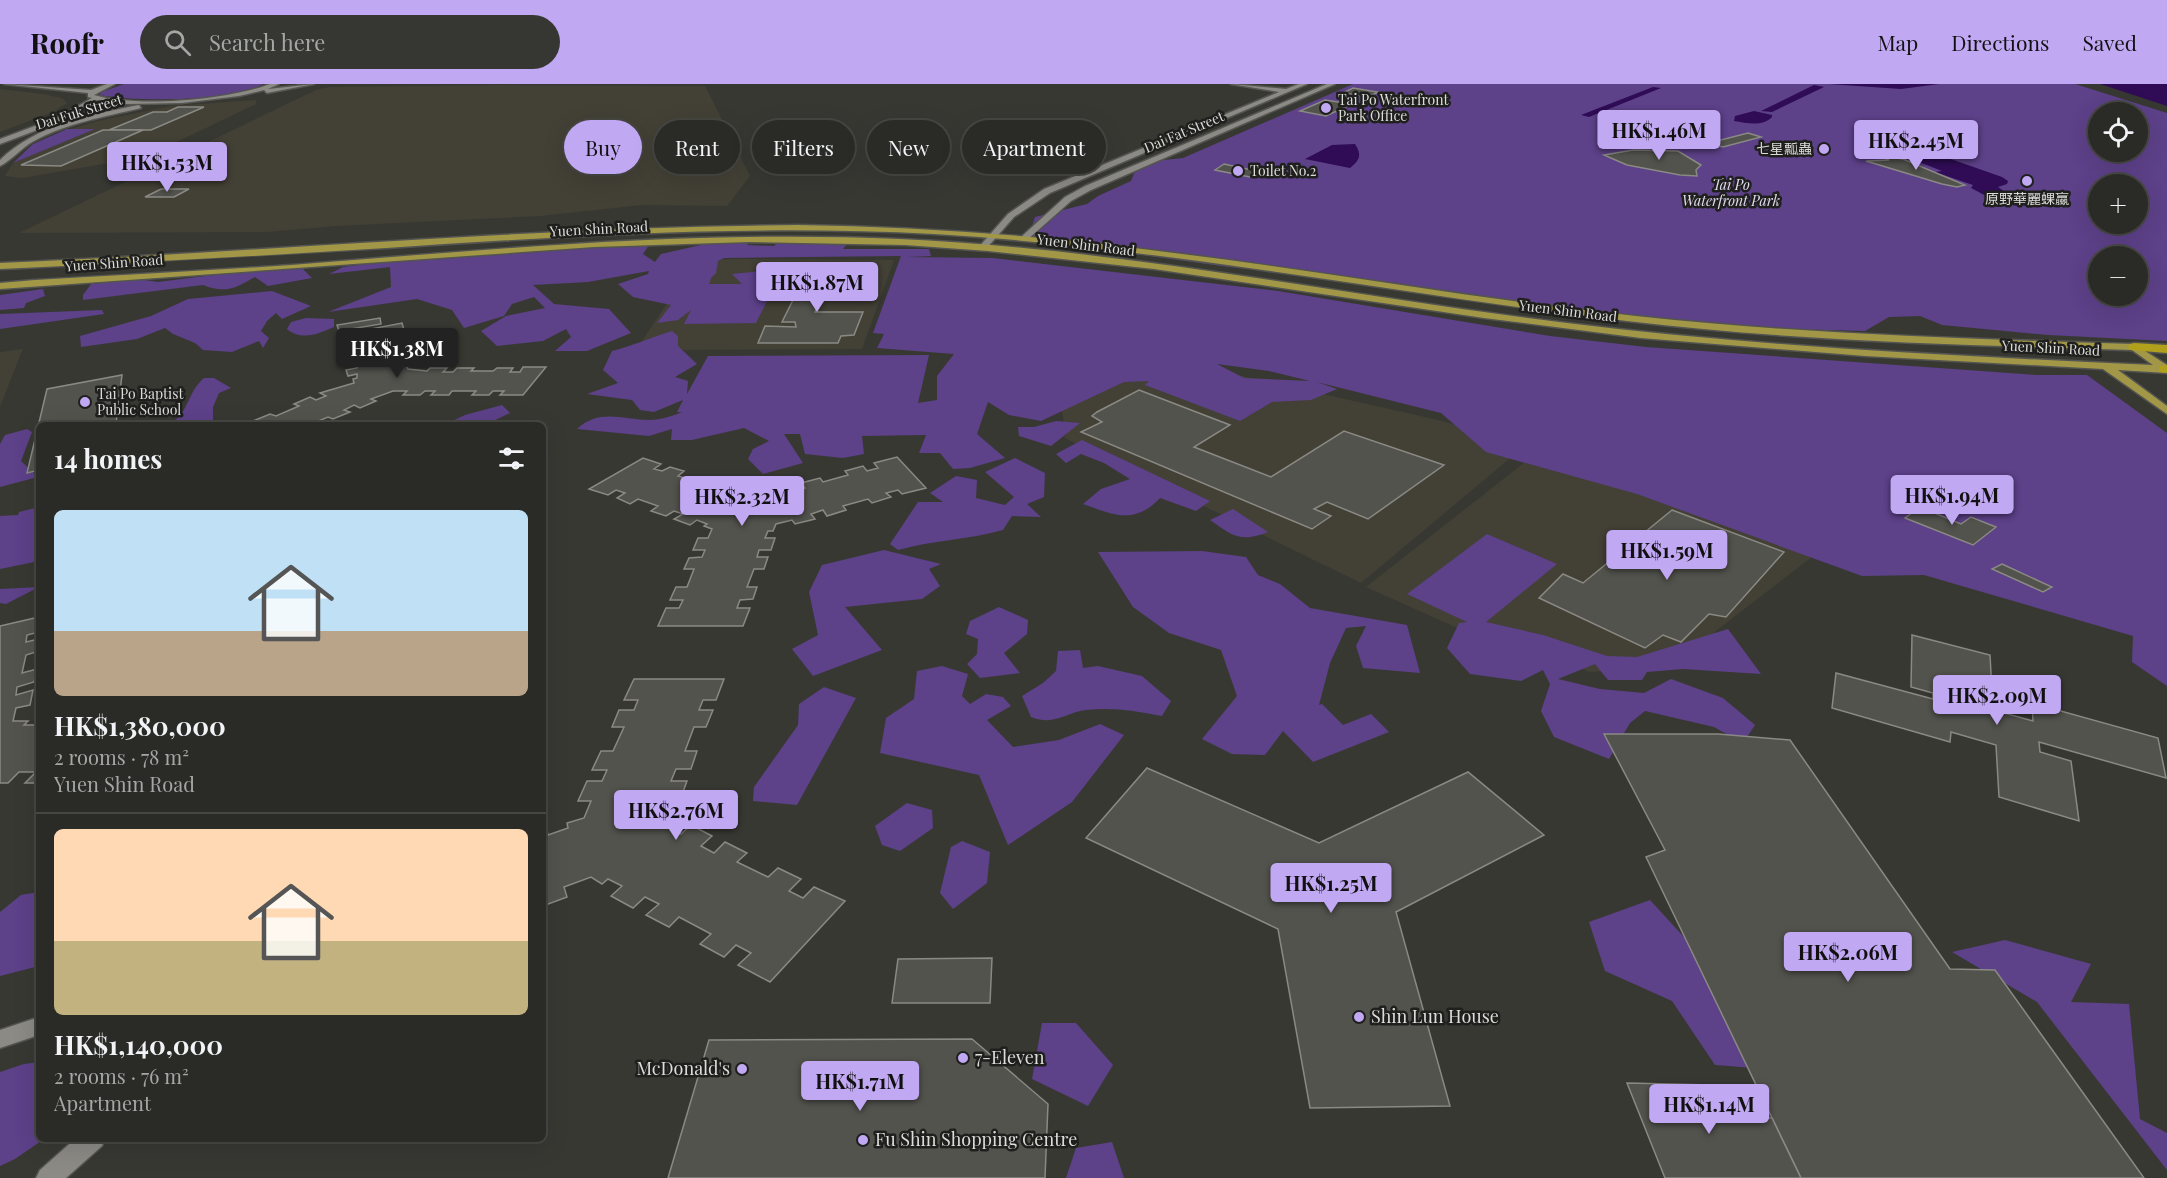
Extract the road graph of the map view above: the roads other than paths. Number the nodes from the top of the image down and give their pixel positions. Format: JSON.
{"nodes":[{"id":1,"x":7,"y":84,"type":"edge"},
{"id":2,"x":112,"y":84,"type":"edge"},
{"id":3,"x":276,"y":84,"type":"edge"},
{"id":4,"x":311,"y":84,"type":"edge"},
{"id":5,"x":1234,"y":84,"type":"edge"},
{"id":6,"x":1304,"y":84,"type":"edge"},
{"id":7,"x":1332,"y":84,"type":"edge"},
{"id":8,"x":1287,"y":91,"type":"junction"},
{"id":9,"x":252,"y":93,"type":"junction"},
{"id":10,"x":93,"y":95,"type":"junction"},
{"id":11,"x":174,"y":101,"type":"junction"},
{"id":12,"x":0,"y":142,"type":"edge"},
{"id":13,"x":0,"y":164,"type":"edge"},
{"id":14,"x":990,"y":235,"type":"junction"},
{"id":15,"x":1024,"y":238,"type":"junction"},
{"id":16,"x":981,"y":248,"type":"junction"},
{"id":17,"x":0,"y":266,"type":"edge"},
{"id":18,"x":0,"y":286,"type":"edge"},
{"id":19,"x":2077,"y":345,"type":"junction"},
{"id":20,"x":2134,"y":347,"type":"junction"},
{"id":21,"x":2167,"y":349,"type":"edge"},
{"id":22,"x":2105,"y":366,"type":"junction"},
{"id":23,"x":2166,"y":369,"type":"edge"},
{"id":24,"x":2167,"y":411,"type":"edge"},
{"id":25,"x":36,"y":1027,"type":"edge"},
{"id":26,"x":0,"y":1039,"type":"edge"},
{"id":27,"x":89,"y":1142,"type":"edge"},
{"id":28,"x":48,"y":1178,"type":"edge"}],
"edges":[{"from":1,"to":10,"type":"street"},
{"from":2,"to":10,"type":"street","name":"Dai Fuk Street"},
{"from":3,"to":9,"type":"street"},
{"from":4,"to":9,"type":"street"},
{"from":5,"to":8,"type":"street"},
{"from":6,"to":8,"type":"street","name":"Dai Fat Street"},
{"from":7,"to":15,"type":"street","name":"Dai Fat Street"},
{"from":8,"to":14,"type":"street","name":"Dai Fat Street"},
{"from":9,"to":11,"type":"street"},
{"from":10,"to":11,"type":"street"},
{"from":10,"to":12,"type":"street","name":"Dai Fuk Street"},
{"from":11,"to":13,"type":"street","name":"Dai Fuk Street"},
{"from":14,"to":15,"type":"main road","name":"Yuen Shin Road"},
{"from":14,"to":16,"type":"street","name":"Dai Fat Street"},
{"from":14,"to":17,"type":"main road","name":"Yuen Shin Road"},
{"from":15,"to":19,"type":"main road","name":"Yuen Shin Road"},
{"from":16,"to":18,"type":"main road","name":"Yuen Shin Road"},
{"from":16,"to":22,"type":"main road","name":"Yuen Shin Road"},
{"from":19,"to":20,"type":"main road","name":"Yuen Shin Road"},
{"from":19,"to":22,"type":"main road"},
{"from":20,"to":21,"type":"highway"},
{"from":20,"to":23,"type":"main road"},
{"from":22,"to":23,"type":"main road","name":"Yuen Shin Road"},
{"from":22,"to":24,"type":"main road"},
{"from":25,"to":26,"type":"street"},
{"from":27,"to":28,"type":"street"}]}
